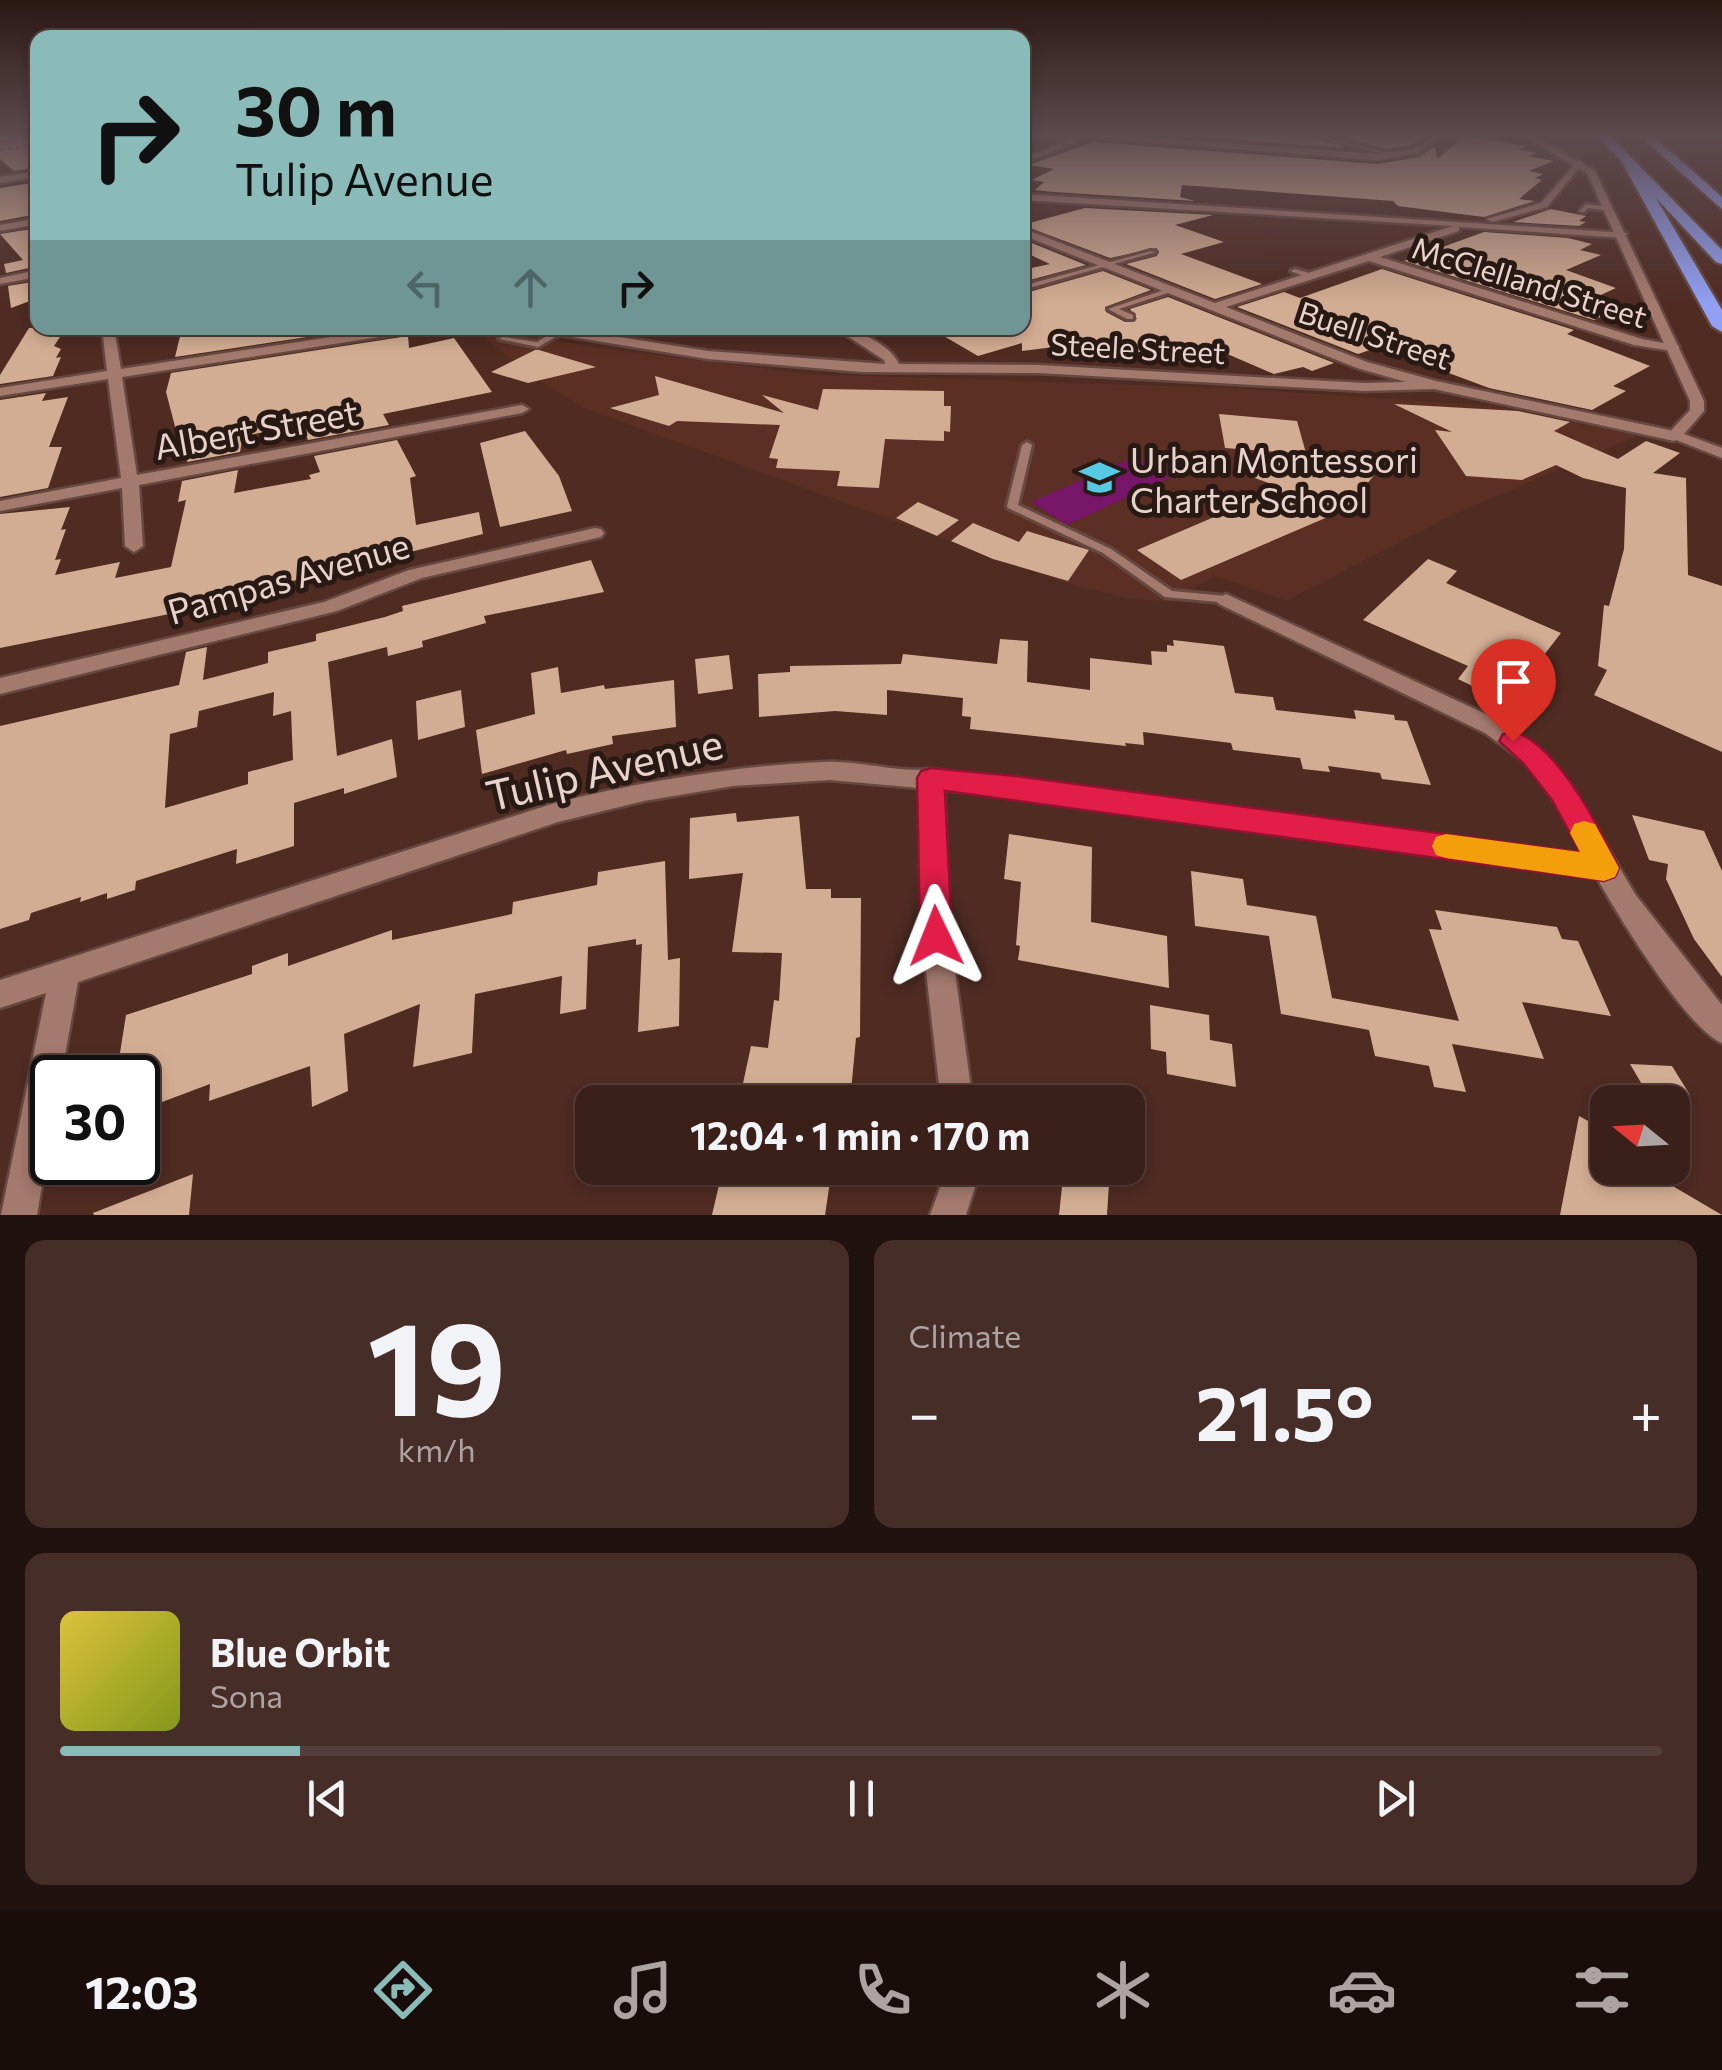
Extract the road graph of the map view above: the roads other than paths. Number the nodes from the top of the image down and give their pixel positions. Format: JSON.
{"nodes":[{"id":1,"x":1555,"y":192,"type":"edge"},
{"id":2,"x":1601,"y":192,"type":"edge"},
{"id":3,"x":1645,"y":192,"type":"edge"},
{"id":4,"x":1657,"y":192,"type":"edge"},
{"id":5,"x":1030,"y":197,"type":"edge"},
{"id":6,"x":1610,"y":209,"type":"junction"},
{"id":7,"x":1582,"y":211,"type":"dead end"},
{"id":8,"x":30,"y":219,"type":"edge"},
{"id":9,"x":1468,"y":224,"type":"junction"},
{"id":10,"x":0,"y":225,"type":"edge"},
{"id":11,"x":1030,"y":234,"type":"edge"},
{"id":12,"x":1623,"y":235,"type":"junction"},
{"id":13,"x":1153,"y":252,"type":"dead end"},
{"id":14,"x":1372,"y":258,"type":"junction"},
{"id":15,"x":1722,"y":260,"type":"edge"},
{"id":16,"x":1108,"y":265,"type":"junction"},
{"id":17,"x":1295,"y":272,"type":"dead end"},
{"id":18,"x":30,"y":275,"type":"edge"},
{"id":19,"x":1310,"y":276,"type":"junction"},
{"id":20,"x":0,"y":281,"type":"edge"},
{"id":21,"x":1030,"y":286,"type":"edge"},
{"id":22,"x":1173,"y":290,"type":"junction"},
{"id":23,"x":1214,"y":307,"type":"junction"},
{"id":24,"x":1130,"y":317,"type":"dead end"},
{"id":25,"x":1722,"y":326,"type":"edge"},
{"id":26,"x":109,"y":335,"type":"edge"},
{"id":27,"x":368,"y":335,"type":"edge"},
{"id":28,"x":555,"y":335,"type":"edge"},
{"id":29,"x":578,"y":335,"type":"edge"},
{"id":30,"x":852,"y":335,"type":"edge"},
{"id":31,"x":503,"y":339,"type":"dead end"},
{"id":32,"x":1674,"y":349,"type":"junction"},
{"id":33,"x":893,"y":369,"type":"junction"},
{"id":34,"x":115,"y":375,"type":"junction"},
{"id":35,"x":1434,"y":385,"type":"junction"},
{"id":36,"x":0,"y":392,"type":"edge"},
{"id":37,"x":522,"y":409,"type":"dead end"},
{"id":38,"x":1674,"y":436,"type":"junction"},
{"id":39,"x":1027,"y":444,"type":"dead end"},
{"id":40,"x":1722,"y":453,"type":"edge"},
{"id":41,"x":130,"y":482,"type":"junction"},
{"id":42,"x":0,"y":506,"type":"edge"},
{"id":43,"x":595,"y":533,"type":"dead end"},
{"id":44,"x":134,"y":546,"type":"dead end"},
{"id":45,"x":1226,"y":600,"type":"joint"},
{"id":46,"x":0,"y":686,"type":"edge"},
{"id":47,"x":931,"y":778,"type":"junction"},
{"id":48,"x":1604,"y":868,"type":"junction"},
{"id":49,"x":65,"y":973,"type":"junction"},
{"id":50,"x":0,"y":994,"type":"edge"},
{"id":51,"x":1722,"y":1028,"type":"edge"},
{"id":52,"x":956,"y":1085,"type":"edge"},
{"id":53,"x":958,"y":1185,"type":"edge"},
{"id":54,"x":20,"y":1215,"type":"edge"},
{"id":55,"x":948,"y":1215,"type":"edge"}],
"edges":[{"from":1,"to":9,"type":"street"},
{"from":2,"to":6,"type":"street"},
{"from":3,"to":25,"type":"highway"},
{"from":4,"to":15,"type":"highway"},
{"from":5,"to":9,"type":"street"},
{"from":6,"to":7,"type":"lane"},
{"from":6,"to":12,"type":"street"},
{"from":8,"to":10,"type":"street"},
{"from":9,"to":12,"type":"street"},
{"from":9,"to":14,"type":"street"},
{"from":11,"to":16,"type":"street","name":"Buell Street"},
{"from":12,"to":32,"type":"street"},
{"from":13,"to":16,"type":"lane"},
{"from":14,"to":19,"type":"street"},
{"from":14,"to":32,"type":"street","name":"McClelland Street"},
{"from":16,"to":21,"type":"lane"},
{"from":16,"to":22,"type":"street","name":"Buell Street"},
{"from":17,"to":19,"type":"lane"},
{"from":18,"to":20,"type":"street"},
{"from":19,"to":23,"type":"street"},
{"from":22,"to":23,"type":"street","name":"Buell Street"},
{"from":22,"to":24,"type":"lane"},
{"from":23,"to":35,"type":"street","name":"Buell Street"},
{"from":26,"to":34,"type":"street"},
{"from":27,"to":34,"type":"street"},
{"from":28,"to":31,"type":"lane"},
{"from":29,"to":33,"type":"street","name":"Steele Street"},
{"from":30,"to":33,"type":"street"},
{"from":32,"to":38,"type":"street"},
{"from":33,"to":35,"type":"street","name":"Steele Street"},
{"from":34,"to":36,"type":"street"},
{"from":34,"to":41,"type":"street"},
{"from":35,"to":38,"type":"street","name":"Buell Street"},
{"from":37,"to":41,"type":"street","name":"Albert Street"},
{"from":38,"to":40,"type":"street","name":"Buell Street"},
{"from":39,"to":45,"type":"lane"},
{"from":41,"to":42,"type":"street","name":"Albert Street"},
{"from":41,"to":44,"type":"street"},
{"from":43,"to":46,"type":"street","name":"Pampas Avenue"},
{"from":45,"to":48,"type":"street"},
{"from":47,"to":48,"type":"street","name":"Tulip Avenue"},
{"from":47,"to":49,"type":"street","name":"Tulip Avenue"},
{"from":47,"to":52,"type":"street"},
{"from":48,"to":51,"type":"street"},
{"from":49,"to":50,"type":"street","name":"Tulip Avenue"},
{"from":49,"to":54,"type":"street"},
{"from":53,"to":55,"type":"street"}]}
